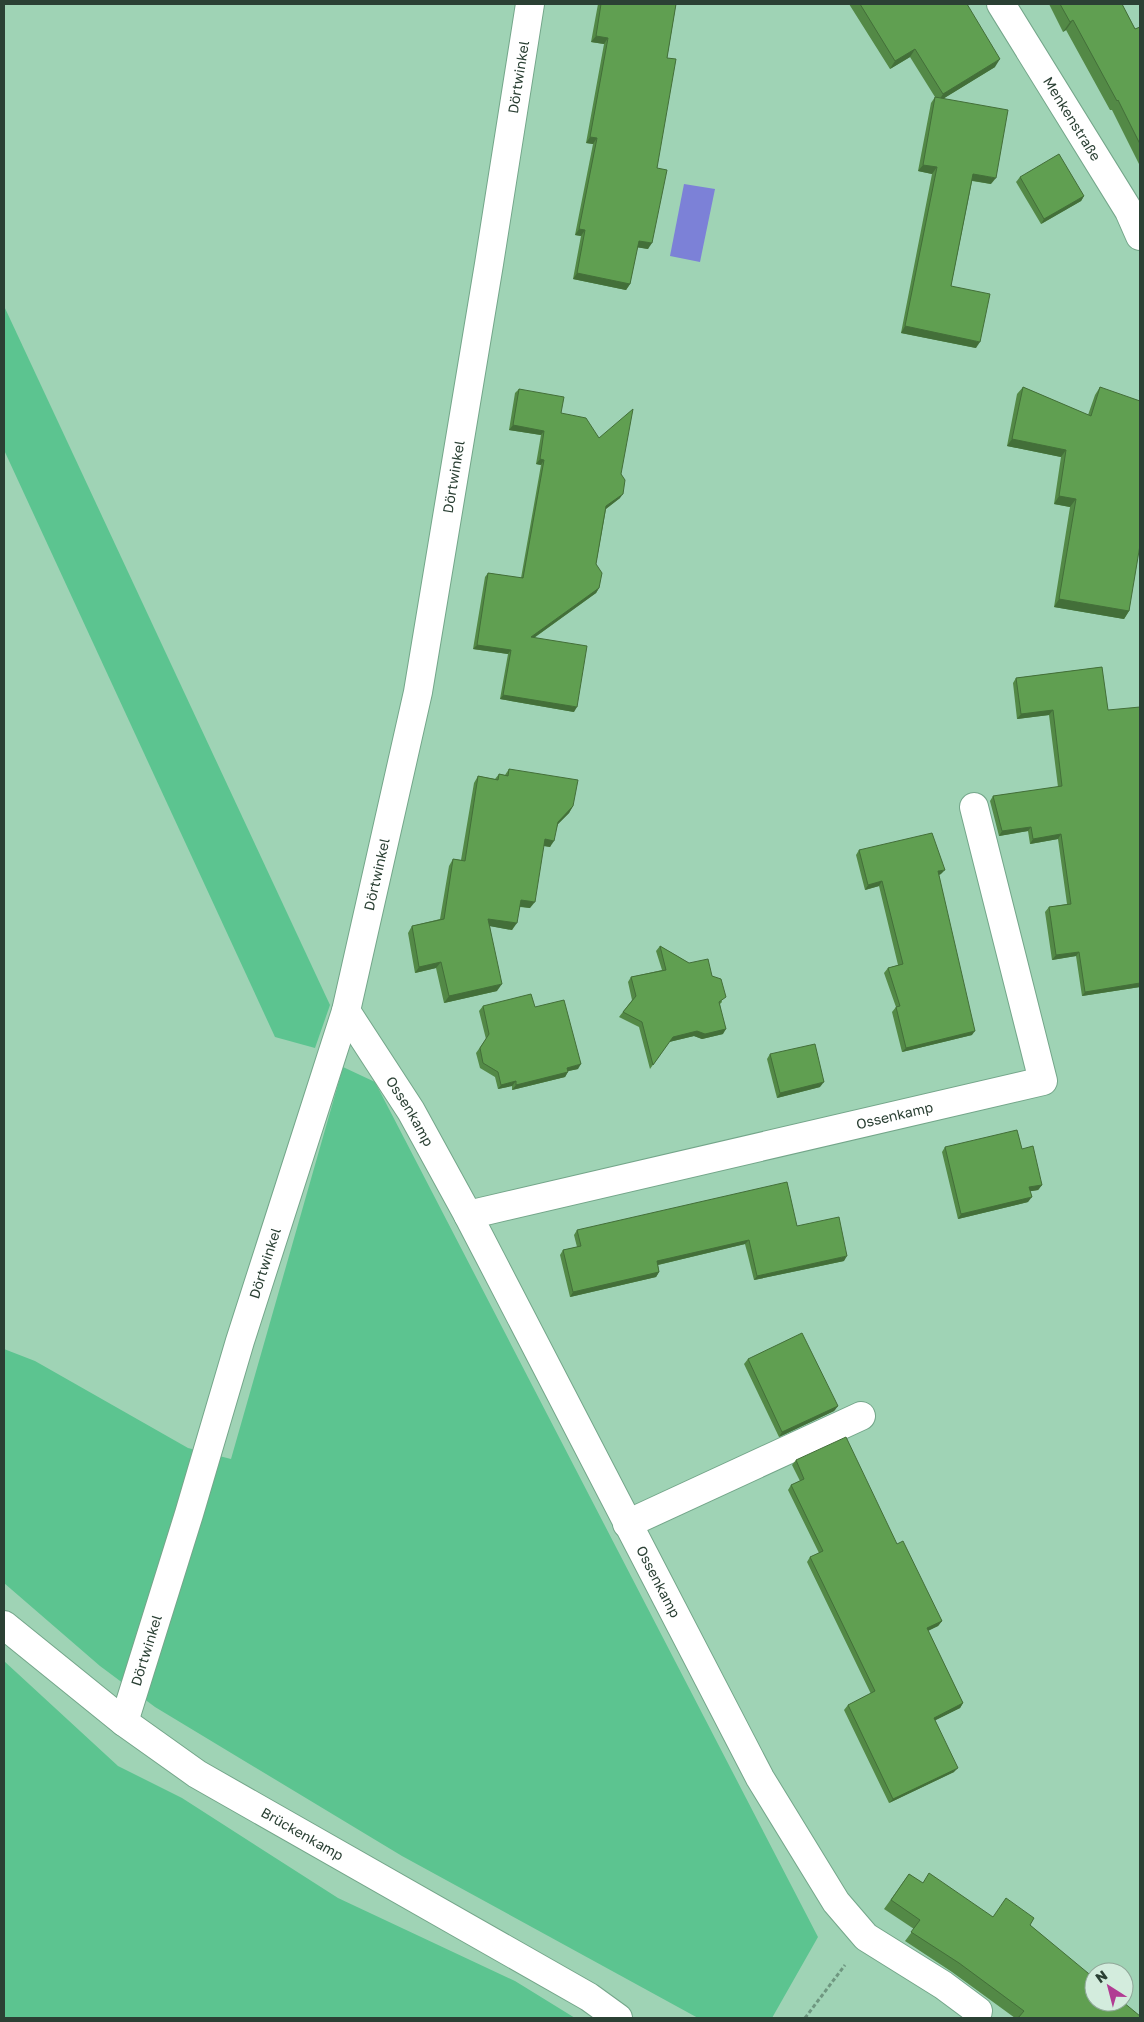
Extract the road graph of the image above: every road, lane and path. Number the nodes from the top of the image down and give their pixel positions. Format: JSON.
{"nodes":[{"id":1,"x":530,"y":4,"type":"edge"},
{"id":2,"x":1001,"y":4,"type":"edge"},
{"id":3,"x":1140,"y":236,"type":"edge"},
{"id":4,"x":974,"y":806,"type":"dead end"},
{"id":5,"x":346,"y":1011,"type":"junction"},
{"id":6,"x":468,"y":1215,"type":"junction"},
{"id":7,"x":861,"y":1416,"type":"dead end"},
{"id":8,"x":627,"y":1524,"type":"junction"},
{"id":9,"x":4,"y":1624,"type":"edge"},
{"id":10,"x":124,"y":1722,"type":"junction"},
{"id":11,"x":866,"y":1937,"type":"junction"},
{"id":12,"x":978,"y":2011,"type":"dead end"},
{"id":13,"x":618,"y":2018,"type":"edge"},
{"id":14,"x":805,"y":2018,"type":"edge"}],
"edges":[{"from":1,"to":5,"type":"street","name":"Dörtwinkel"},
{"from":2,"to":3,"type":"street","name":"Menkenstraße"},
{"from":4,"to":6,"type":"street","name":"Ossenkamp"},
{"from":5,"to":6,"type":"street","name":"Ossenkamp"},
{"from":5,"to":10,"type":"street","name":"Dörtwinkel"},
{"from":6,"to":8,"type":"street","name":"Ossenkamp"},
{"from":7,"to":8,"type":"street"},
{"from":8,"to":11,"type":"street","name":"Ossenkamp"},
{"from":9,"to":10,"type":"street","name":"Brückenkamp"},
{"from":10,"to":13,"type":"street","name":"Brückenkamp"},
{"from":11,"to":12,"type":"street","name":"Ossenkamp"},
{"from":11,"to":14,"type":"path"}]}
